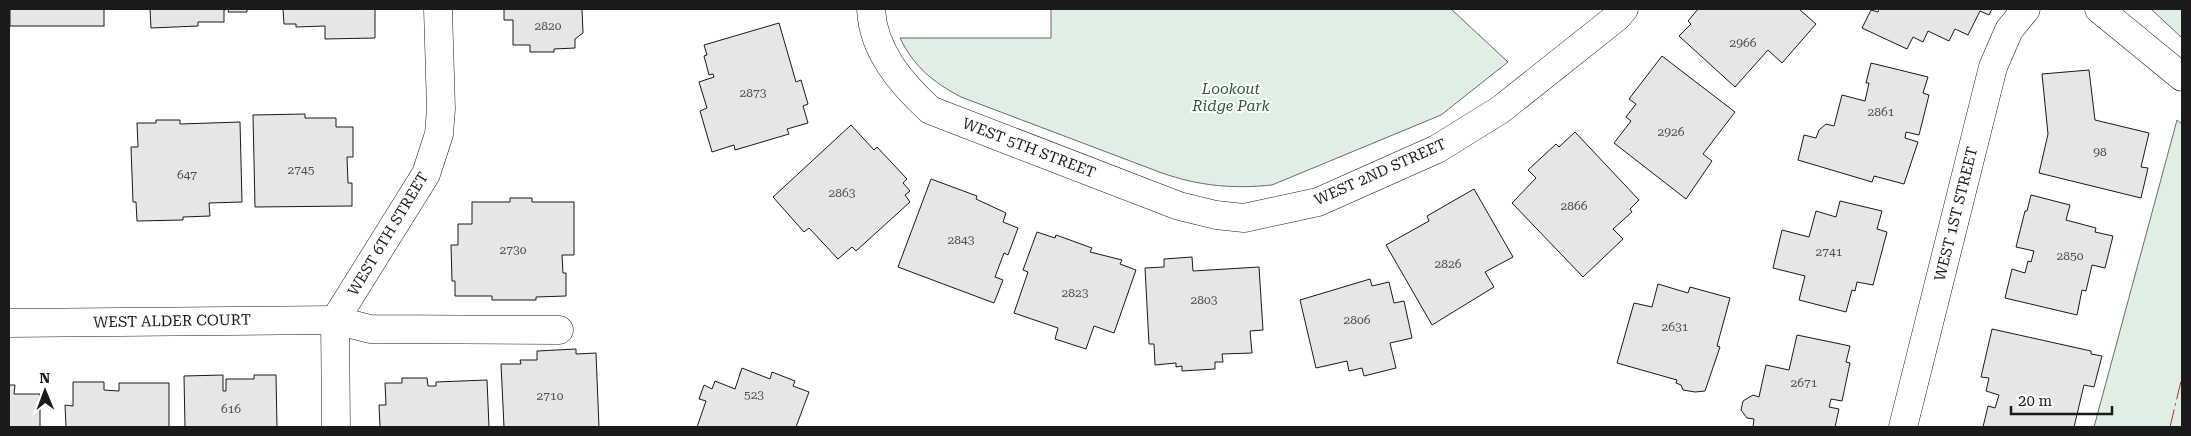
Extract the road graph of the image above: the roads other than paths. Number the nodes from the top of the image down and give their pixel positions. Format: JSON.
{"nodes":[{"id":1,"x":438,"y":9,"type":"edge"},
{"id":2,"x":871,"y":9,"type":"edge"},
{"id":3,"x":1624,"y":9,"type":"edge"},
{"id":4,"x":2026,"y":9,"type":"edge"},
{"id":5,"x":2100,"y":9,"type":"edge"},
{"id":6,"x":2182,"y":78,"type":"edge"},
{"id":7,"x":1244,"y":218,"type":"joint"},
{"id":8,"x":335,"y":320,"type":"junction"},
{"id":9,"x":9,"y":323,"type":"edge"},
{"id":10,"x":559,"y":330,"type":"dead end"},
{"id":11,"x":336,"y":427,"type":"edge"},
{"id":12,"x":1903,"y":427,"type":"edge"}],
"edges":[{"from":1,"to":8,"type":"street","name":"WEST 6TH STREET"},
{"from":2,"to":7,"type":"street","name":"WEST 5TH STREET"},
{"from":3,"to":7,"type":"street","name":"WEST 2ND STREET"},
{"from":4,"to":12,"type":"street","name":"WEST 1ST STREET"},
{"from":5,"to":6,"type":"street"},
{"from":8,"to":9,"type":"street","name":"WEST ALDER COURT"},
{"from":8,"to":10,"type":"street","name":"WEST ALDER COURT"},
{"from":8,"to":11,"type":"street"}]}
